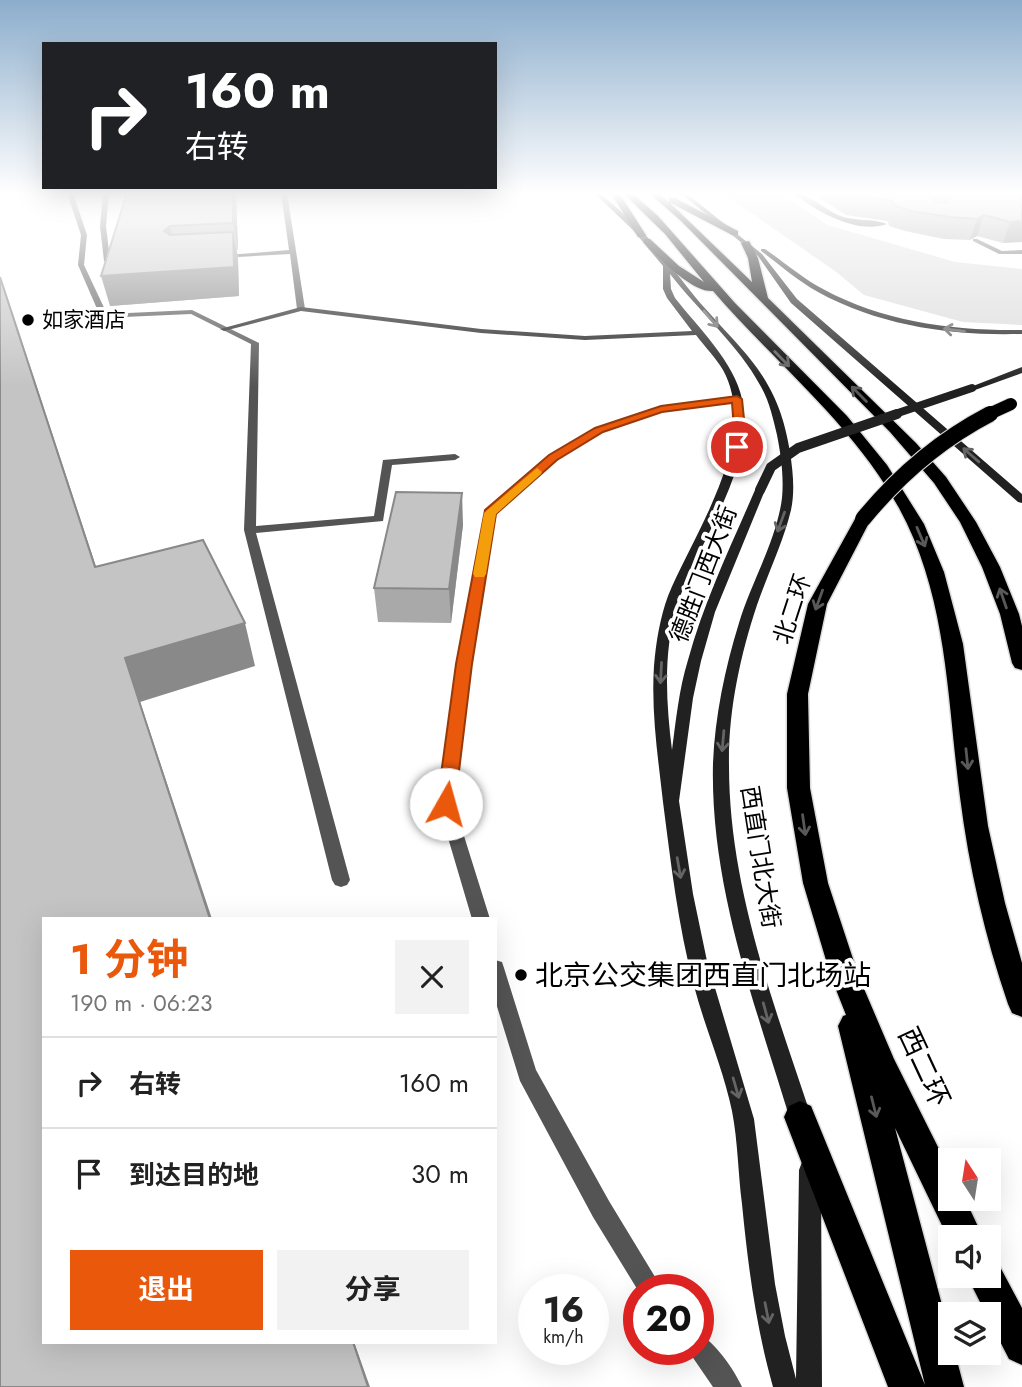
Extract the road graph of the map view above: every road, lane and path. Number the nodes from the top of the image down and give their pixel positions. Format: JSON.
{"nodes":[{"id":1,"x":82,"y":258,"type":"edge"},
{"id":2,"x":107,"y":258,"type":"edge"},
{"id":3,"x":293,"y":258,"type":"edge"},
{"id":4,"x":659,"y":258,"type":"edge"},
{"id":5,"x":664,"y":258,"type":"edge"},
{"id":6,"x":690,"y":258,"type":"edge"},
{"id":7,"x":721,"y":258,"type":"edge"},
{"id":8,"x":753,"y":258,"type":"edge"},
{"id":9,"x":762,"y":258,"type":"edge"},
{"id":10,"x":772,"y":258,"type":"edge"},
{"id":11,"x":118,"y":260,"type":"edge"},
{"id":12,"x":666,"y":267,"type":"junction"},
{"id":13,"x":764,"y":302,"type":"junction"},
{"id":14,"x":301,"y":309,"type":"junction"},
{"id":15,"x":735,"y":309,"type":"junction"},
{"id":16,"x":224,"y":329,"type":"junction"},
{"id":17,"x":1022,"y":332,"type":"edge"},
{"id":18,"x":698,"y":333,"type":"junction"},
{"id":19,"x":1022,"y":370,"type":"edge"},
{"id":20,"x":737,"y":399,"type":"junction"},
{"id":21,"x":1016,"y":401,"type":"edge"},
{"id":22,"x":455,"y":457,"type":"dead end"},
{"id":23,"x":1022,"y":500,"type":"edge"},
{"id":24,"x":250,"y":530,"type":"junction"},
{"id":25,"x":1022,"y":663,"type":"edge"},
{"id":26,"x":671,"y":801,"type":"junction"},
{"id":27,"x":341,"y":880,"type":"dead end"},
{"id":28,"x":480,"y":917,"type":"edge"},
{"id":29,"x":827,"y":922,"type":"junction"},
{"id":30,"x":497,"y":975,"type":"edge"},
{"id":31,"x":1022,"y":1004,"type":"edge"},
{"id":32,"x":800,"y":1117,"type":"junction"},
{"id":33,"x":960,"y":1225,"type":"edge"},
{"id":34,"x":641,"y":1274,"type":"edge"},
{"id":35,"x":991,"y":1288,"type":"edge"},
{"id":36,"x":1022,"y":1346,"type":"edge"},
{"id":37,"x":712,"y":1365,"type":"edge"},
{"id":38,"x":729,"y":1387,"type":"edge"},
{"id":39,"x":786,"y":1387,"type":"edge"},
{"id":40,"x":808,"y":1387,"type":"edge"},
{"id":41,"x":908,"y":1387,"type":"edge"},
{"id":42,"x":945,"y":1387,"type":"edge"}],
"edges":[{"from":1,"to":16,"type":"street"},
{"from":2,"to":11,"type":"street"},
{"from":3,"to":14,"type":"street"},
{"from":4,"to":12,"type":"street","name":"西直门北大街"},
{"from":5,"to":15,"type":"highway"},
{"from":6,"to":15,"type":"highway"},
{"from":7,"to":13,"type":"highway"},
{"from":8,"to":13,"type":"highway"},
{"from":23,"to":9,"type":"street","one_way":true},
{"from":17,"to":10,"type":"street","one_way":true},
{"from":12,"to":18,"type":"street"},
{"from":12,"to":32,"type":"street","name":"西直门北大街","one_way":true},
{"from":25,"to":13,"type":"highway","one_way":true},
{"from":14,"to":16,"type":"street"},
{"from":14,"to":18,"type":"street"},
{"from":15,"to":31,"type":"highway","one_way":true},
{"from":16,"to":24,"type":"street"},
{"from":18,"to":20,"type":"street"},
{"from":19,"to":26,"type":"street","name":"德胜门西大街","bridge":true},
{"from":20,"to":26,"type":"street","one_way":true},
{"from":20,"to":28,"type":"street"},
{"from":21,"to":29,"type":"highway","name":"北二环","one_way":true,"bridge":true},
{"from":22,"to":24,"type":"street"},
{"from":24,"to":27,"type":"street"},
{"from":26,"to":39,"type":"street","one_way":true},
{"from":29,"to":33,"type":"highway","name":"西二环"},
{"from":29,"to":42,"type":"highway","one_way":true},
{"from":30,"to":34,"type":"street"},
{"from":32,"to":40,"type":"street","name":"西直门北大街"},
{"from":32,"to":41,"type":"highway"},
{"from":35,"to":36,"type":"highway"},
{"from":37,"to":38,"type":"street"}]}
